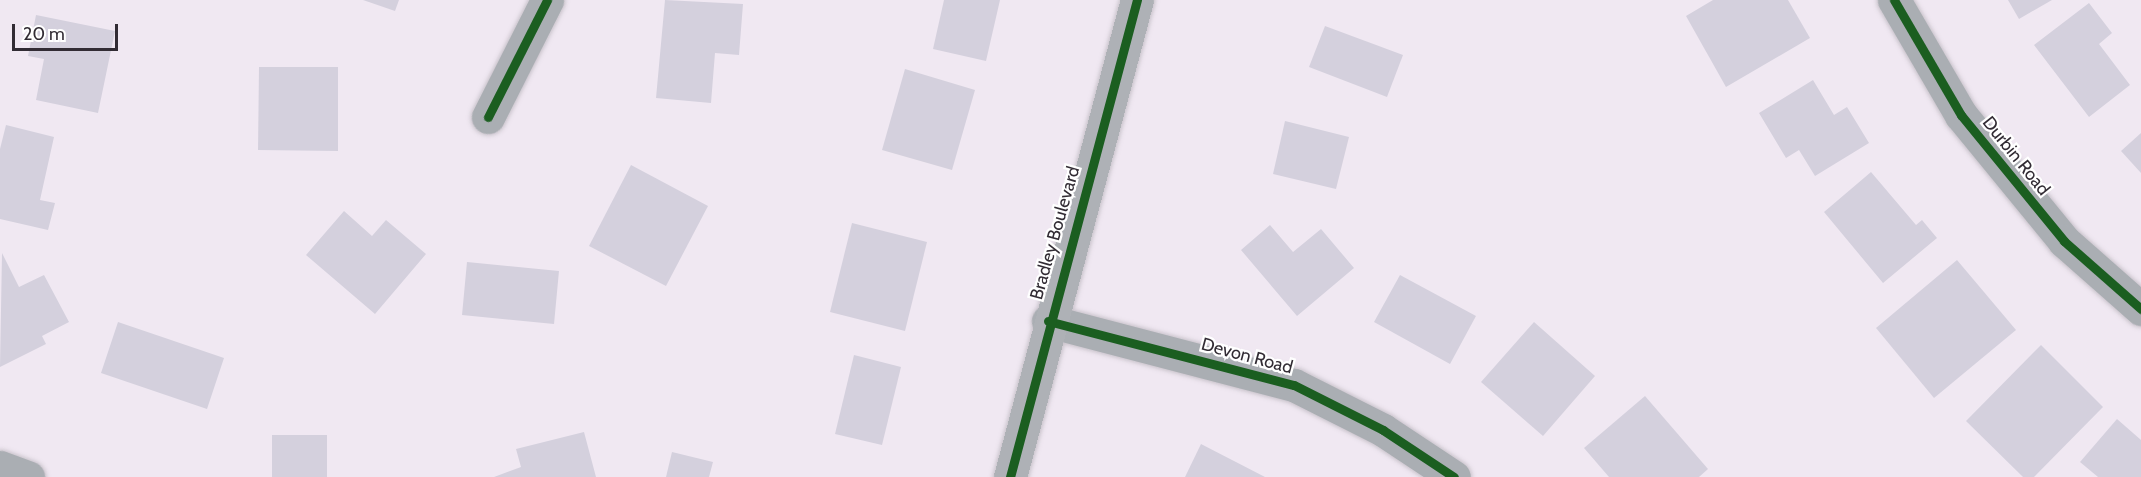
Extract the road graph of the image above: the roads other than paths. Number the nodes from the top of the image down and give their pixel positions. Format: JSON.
{"nodes":[{"id":1,"x":547,"y":0,"type":"edge"},
{"id":2,"x":1137,"y":0,"type":"edge"},
{"id":3,"x":1894,"y":0,"type":"edge"},
{"id":4,"x":488,"y":117,"type":"dead end"},
{"id":5,"x":2141,"y":309,"type":"edge"},
{"id":6,"x":1048,"y":321,"type":"junction"},
{"id":7,"x":0,"y":467,"type":"edge"},
{"id":8,"x":28,"y":477,"type":"edge"},
{"id":9,"x":1010,"y":477,"type":"edge"},
{"id":10,"x":1454,"y":477,"type":"edge"}],
"edges":[{"from":1,"to":4,"type":"street"},
{"from":2,"to":6,"type":"main road","name":"Bradley Boulevard"},
{"from":3,"to":5,"type":"street","name":"Durbin Road"},
{"from":6,"to":9,"type":"main road","name":"Bradley Boulevard"},
{"from":6,"to":10,"type":"street","name":"Devon Road"},
{"from":7,"to":8,"type":"street"}]}
